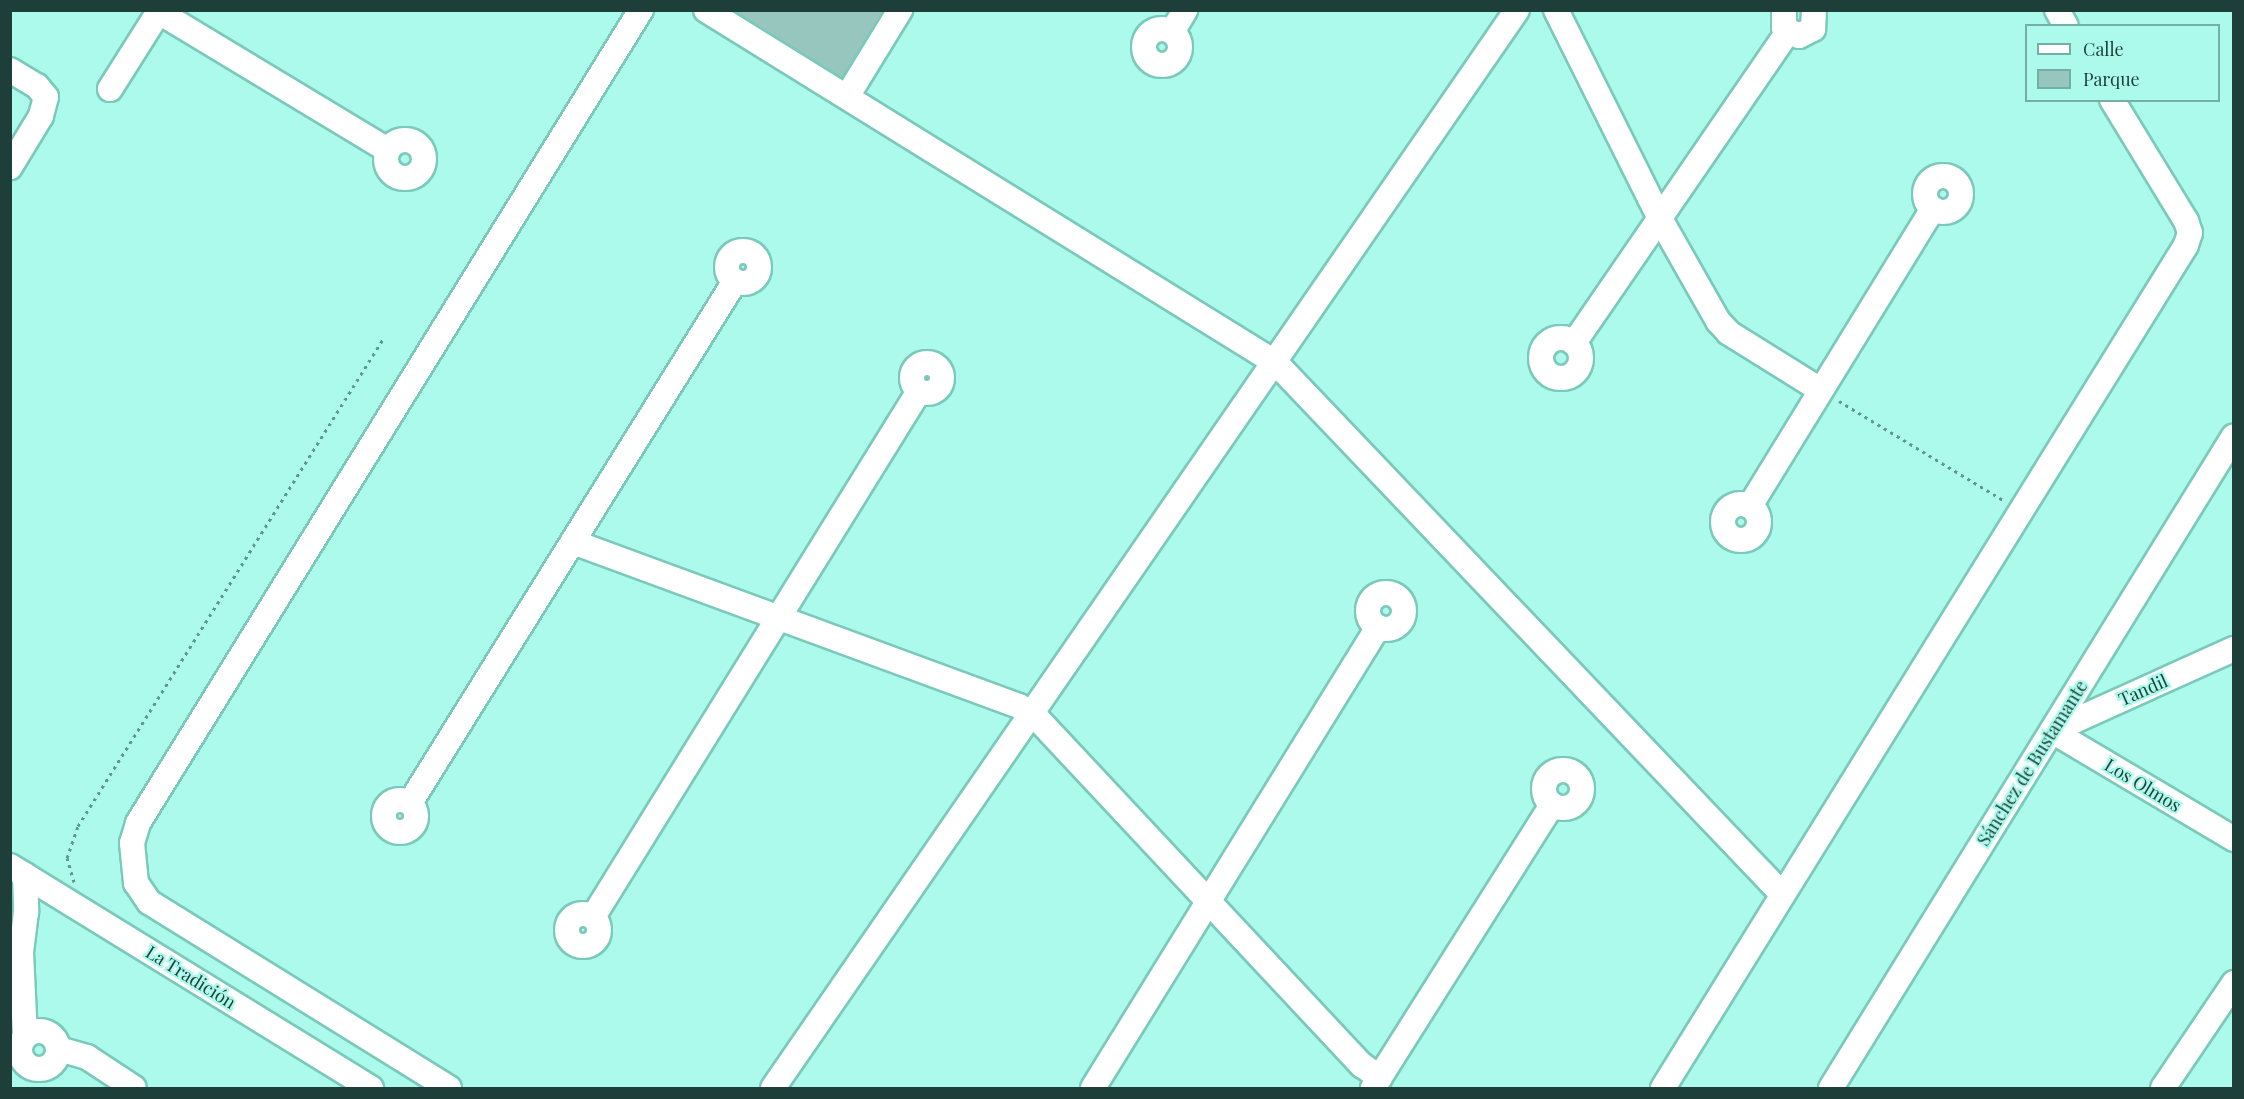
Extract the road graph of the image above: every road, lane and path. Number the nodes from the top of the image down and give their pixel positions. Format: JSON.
{"nodes":[{"id":1,"x":641,"y":10,"type":"edge"},
{"id":2,"x":706,"y":10,"type":"edge"},
{"id":3,"x":900,"y":10,"type":"edge"},
{"id":4,"x":1185,"y":10,"type":"edge"},
{"id":5,"x":1517,"y":10,"type":"edge"},
{"id":6,"x":1556,"y":10,"type":"edge"},
{"id":7,"x":1814,"y":10,"type":"edge"},
{"id":8,"x":2057,"y":10,"type":"edge"},
{"id":9,"x":159,"y":11,"type":"edge"},
{"id":10,"x":1786,"y":21,"type":"edge"},
{"id":11,"x":2065,"y":24,"type":"edge"},
{"id":12,"x":1172,"y":32,"type":"dead end"},
{"id":13,"x":10,"y":70,"type":"edge"},
{"id":14,"x":110,"y":89,"type":"dead end"},
{"id":15,"x":848,"y":95,"type":"junction"},
{"id":16,"x":2113,"y":102,"type":"edge"},
{"id":17,"x":388,"y":150,"type":"dead end"},
{"id":18,"x":10,"y":167,"type":"edge"},
{"id":19,"x":1933,"y":209,"type":"dead end"},
{"id":20,"x":1659,"y":217,"type":"junction"},
{"id":21,"x":735,"y":281,"type":"dead end"},
{"id":22,"x":383,"y":339,"type":"dead end"},
{"id":23,"x":1574,"y":343,"type":"dead end"},
{"id":24,"x":1276,"y":363,"type":"junction"},
{"id":25,"x":1819,"y":389,"type":"junction"},
{"id":26,"x":919,"y":391,"type":"dead end"},
{"id":27,"x":2234,"y":436,"type":"edge"},
{"id":28,"x":1750,"y":507,"type":"dead end"},
{"id":29,"x":2021,"y":511,"type":"junction"},
{"id":30,"x":573,"y":542,"type":"junction"},
{"id":31,"x":780,"y":617,"type":"junction"},
{"id":32,"x":1378,"y":627,"type":"dead end"},
{"id":33,"x":2234,"y":649,"type":"edge"},
{"id":34,"x":1034,"y":715,"type":"junction"},
{"id":35,"x":2052,"y":731,"type":"junction"},
{"id":36,"x":410,"y":803,"type":"dead end"},
{"id":37,"x":1552,"y":805,"type":"dead end"},
{"id":38,"x":2234,"y":839,"type":"edge"},
{"id":39,"x":18,"y":870,"type":"edge"},
{"id":40,"x":1782,"y":894,"type":"junction"},
{"id":41,"x":63,"y":899,"type":"junction"},
{"id":42,"x":1208,"y":899,"type":"junction"},
{"id":43,"x":593,"y":917,"type":"dead end"},
{"id":44,"x":2234,"y":983,"type":"edge"},
{"id":45,"x":43,"y":1039,"type":"junction"},
{"id":46,"x":36,"y":1074,"type":"edge"},
{"id":47,"x":1376,"y":1083,"type":"edge"},
{"id":48,"x":371,"y":1088,"type":"edge"},
{"id":49,"x":29,"y":1089,"type":"edge"},
{"id":50,"x":134,"y":1089,"type":"edge"},
{"id":51,"x":449,"y":1089,"type":"edge"},
{"id":52,"x":773,"y":1089,"type":"edge"},
{"id":53,"x":1093,"y":1089,"type":"edge"},
{"id":54,"x":1662,"y":1089,"type":"edge"},
{"id":55,"x":1831,"y":1089,"type":"edge"},
{"id":56,"x":2163,"y":1089,"type":"edge"}],
"edges":[{"from":1,"to":51,"type":"street"},
{"from":2,"to":15,"type":"street"},
{"from":3,"to":15,"type":"street"},
{"from":4,"to":12,"type":"street"},
{"from":5,"to":24,"type":"street"},
{"from":6,"to":20,"type":"street"},
{"from":7,"to":10,"type":"street"},
{"from":8,"to":11,"type":"street"},
{"from":9,"to":14,"type":"street"},
{"from":9,"to":17,"type":"street"},
{"from":10,"to":20,"type":"street"},
{"from":13,"to":18,"type":"street"},
{"from":15,"to":24,"type":"street"},
{"from":16,"to":29,"type":"street"},
{"from":19,"to":25,"type":"street"},
{"from":20,"to":23,"type":"street"},
{"from":20,"to":25,"type":"street"},
{"from":21,"to":30,"type":"street"},
{"from":22,"to":41,"type":"path"},
{"from":24,"to":34,"type":"street"},
{"from":24,"to":40,"type":"street"},
{"from":25,"to":28,"type":"street"},
{"from":25,"to":29,"type":"path"},
{"from":26,"to":31,"type":"street"},
{"from":27,"to":35,"type":"street","name":"Sánchez de Bustamante"},
{"from":29,"to":40,"type":"street"},
{"from":30,"to":31,"type":"street"},
{"from":30,"to":36,"type":"street"},
{"from":31,"to":34,"type":"street"},
{"from":31,"to":43,"type":"street"},
{"from":32,"to":42,"type":"street"},
{"from":33,"to":35,"type":"street","name":"Tandil"},
{"from":34,"to":42,"type":"street"},
{"from":34,"to":52,"type":"street"},
{"from":35,"to":38,"type":"street","name":"Los Olmos"},
{"from":35,"to":55,"type":"street","name":"Sánchez de Bustamante"},
{"from":37,"to":47,"type":"street"},
{"from":39,"to":41,"type":"street","name":"La Tradición"},
{"from":39,"to":45,"type":"street"},
{"from":40,"to":54,"type":"street"},
{"from":41,"to":48,"type":"street","name":"La Tradición"},
{"from":42,"to":47,"type":"street"},
{"from":42,"to":53,"type":"street"},
{"from":44,"to":56,"type":"street"},
{"from":45,"to":46,"type":"street"},
{"from":45,"to":46,"type":"street"},
{"from":45,"to":50,"type":"street"},
{"from":46,"to":49,"type":"street"}]}
